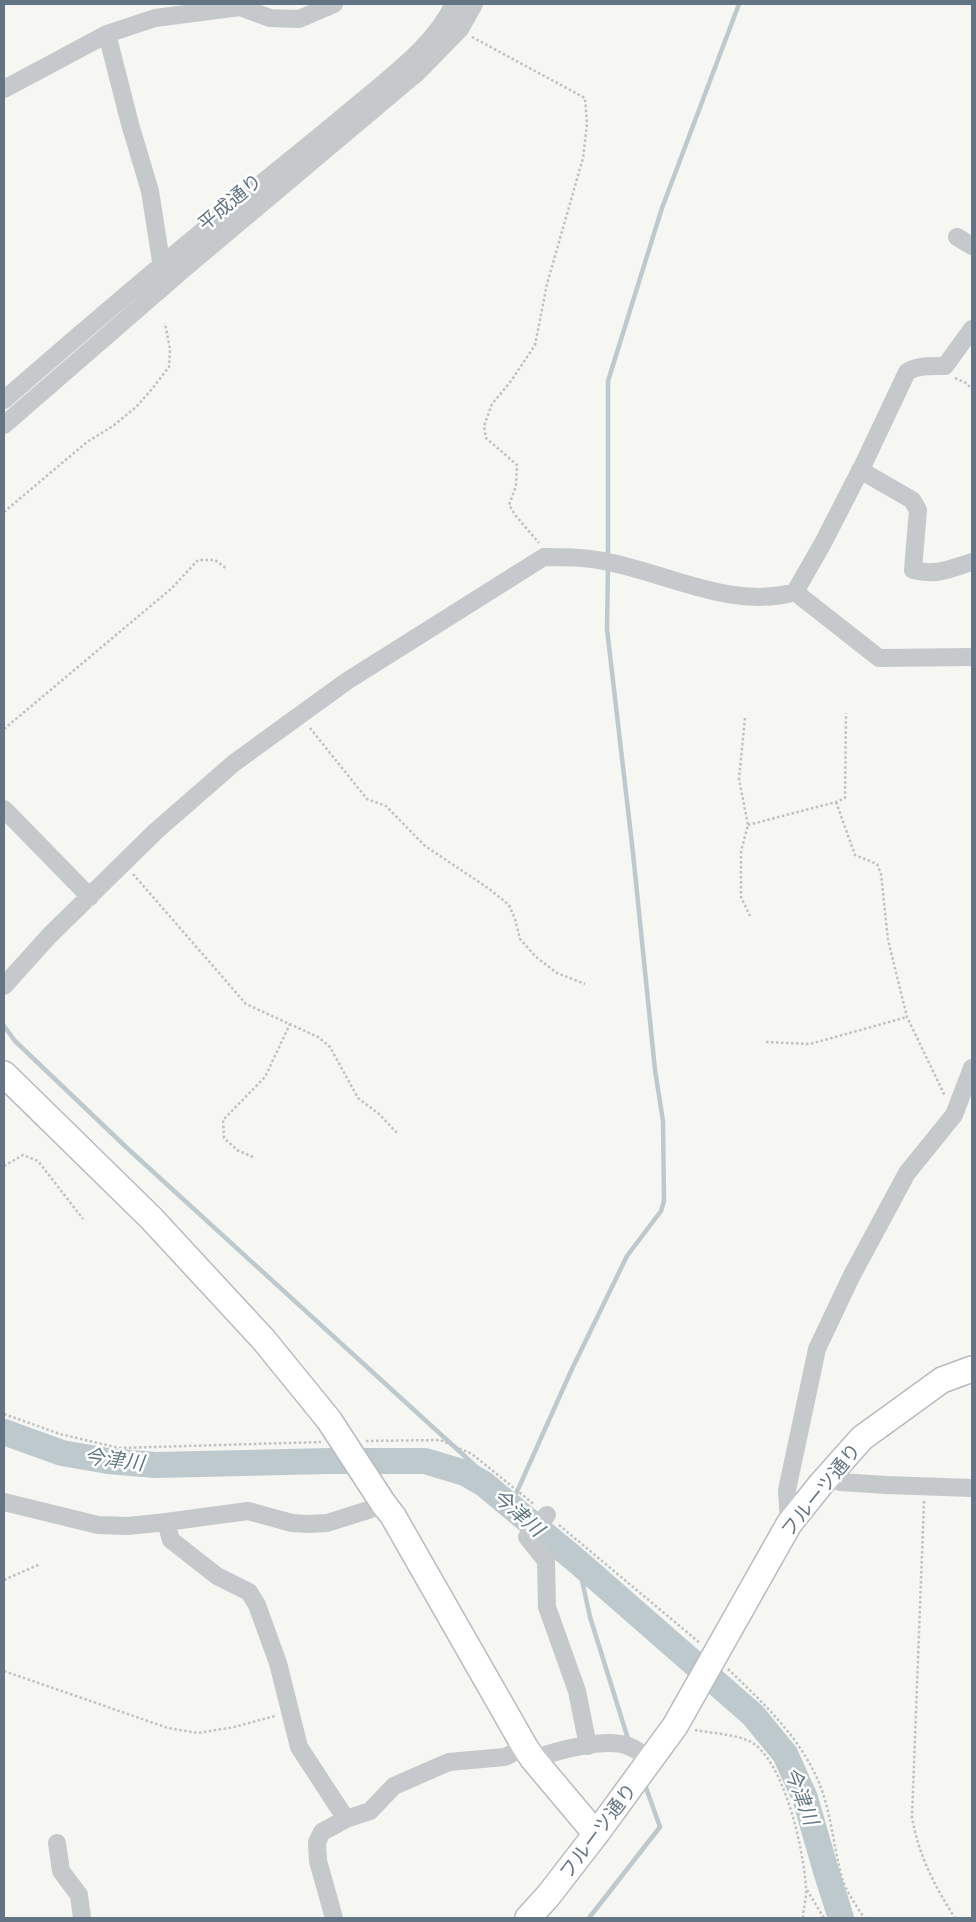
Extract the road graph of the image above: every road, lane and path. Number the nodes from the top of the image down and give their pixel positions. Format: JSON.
{"nodes":[{"id":1,"x":334,"y":4,"type":"edge"},
{"id":2,"x":474,"y":4,"type":"edge"},
{"id":3,"x":447,"y":8,"type":"edge"},
{"id":4,"x":460,"y":29,"type":"junction"},
{"id":5,"x":107,"y":34,"type":"junction"},
{"id":6,"x":4,"y":89,"type":"edge"},
{"id":7,"x":957,"y":237,"type":"dead end"},
{"id":8,"x":972,"y":246,"type":"edge"},
{"id":9,"x":162,"y":264,"type":"junction"},
{"id":10,"x":165,"y":285,"type":"junction"},
{"id":11,"x":165,"y":323,"type":"dead end"},
{"id":12,"x":972,"y":329,"type":"edge"},
{"id":13,"x":944,"y":366,"type":"junction"},
{"id":14,"x":972,"y":389,"type":"edge"},
{"id":15,"x":4,"y":400,"type":"edge"},
{"id":16,"x":4,"y":425,"type":"edge"},
{"id":17,"x":860,"y":470,"type":"junction"},
{"id":18,"x":4,"y":512,"type":"edge"},
{"id":19,"x":544,"y":557,"type":"junction"},
{"id":20,"x":972,"y":562,"type":"edge"},
{"id":21,"x":227,"y":569,"type":"dead end"},
{"id":22,"x":795,"y":592,"type":"junction"},
{"id":23,"x":972,"y":658,"type":"edge"},
{"id":24,"x":846,"y":713,"type":"dead end"},
{"id":25,"x":300,"y":715,"type":"junction"},
{"id":26,"x":745,"y":718,"type":"dead end"},
{"id":27,"x":4,"y":730,"type":"edge"},
{"id":28,"x":836,"y":802,"type":"junction"},
{"id":29,"x":4,"y":809,"type":"edge"},
{"id":30,"x":748,"y":825,"type":"junction"},
{"id":31,"x":124,"y":864,"type":"junction"},
{"id":32,"x":90,"y":897,"type":"junction"},
{"id":33,"x":750,"y":916,"type":"dead end"},
{"id":34,"x":585,"y":984,"type":"dead end"},
{"id":35,"x":4,"y":986,"type":"edge"},
{"id":36,"x":907,"y":1017,"type":"junction"},
{"id":37,"x":290,"y":1024,"type":"junction"},
{"id":38,"x":766,"y":1042,"type":"dead end"},
{"id":39,"x":972,"y":1068,"type":"edge"},
{"id":40,"x":4,"y":1074,"type":"edge"},
{"id":41,"x":954,"y":1115,"type":"junction"},
{"id":42,"x":397,"y":1133,"type":"dead end"},
{"id":43,"x":253,"y":1157,"type":"dead end"},
{"id":44,"x":4,"y":1166,"type":"edge"},
{"id":45,"x":83,"y":1219,"type":"dead end"},
{"id":46,"x":972,"y":1369,"type":"edge"},
{"id":47,"x":4,"y":1414,"type":"edge"},
{"id":48,"x":329,"y":1431,"type":"junction"},
{"id":49,"x":366,"y":1440,"type":"dead end"},
{"id":50,"x":830,"y":1476,"type":"junction"},
{"id":51,"x":925,"y":1487,"type":"junction"},
{"id":52,"x":972,"y":1488,"type":"edge"},
{"id":53,"x":4,"y":1502,"type":"edge"},
{"id":54,"x":383,"y":1504,"type":"junction"},
{"id":55,"x":547,"y":1515,"type":"junction"},
{"id":56,"x":166,"y":1522,"type":"junction"},
{"id":57,"x":789,"y":1524,"type":"junction"},
{"id":58,"x":40,"y":1564,"type":"dead end"},
{"id":59,"x":4,"y":1580,"type":"edge"},
{"id":60,"x":714,"y":1656,"type":"junction"},
{"id":61,"x":4,"y":1671,"type":"edge"},
{"id":62,"x":290,"y":1711,"type":"junction"},
{"id":63,"x":677,"y":1720,"type":"junction"},
{"id":64,"x":588,"y":1746,"type":"junction"},
{"id":65,"x":529,"y":1753,"type":"junction"},
{"id":66,"x":651,"y":1760,"type":"junction"},
{"id":67,"x":346,"y":1819,"type":"junction"},
{"id":68,"x":596,"y":1834,"type":"junction"},
{"id":69,"x":56,"y":1843,"type":"dead end"},
{"id":70,"x":807,"y":1890,"type":"junction"},
{"id":71,"x":82,"y":1918,"type":"edge"},
{"id":72,"x":334,"y":1918,"type":"edge"},
{"id":73,"x":528,"y":1918,"type":"edge"},
{"id":74,"x":803,"y":1918,"type":"edge"},
{"id":75,"x":824,"y":1918,"type":"edge"},
{"id":76,"x":864,"y":1918,"type":"edge"},
{"id":77,"x":955,"y":1918,"type":"edge"}],
"edges":[{"from":1,"to":5,"type":"street"},
{"from":2,"to":4,"type":"street","name":"平成通り"},
{"from":3,"to":9,"type":"street","name":"平成通り"},
{"from":4,"to":10,"type":"street","name":"平成通り"},
{"from":4,"to":19,"type":"path"},
{"from":5,"to":6,"type":"street"},
{"from":5,"to":9,"type":"street"},
{"from":7,"to":8,"type":"street"},
{"from":9,"to":10,"type":"street"},
{"from":9,"to":15,"type":"street","name":"平成通り"},
{"from":10,"to":16,"type":"street","name":"平成通り"},
{"from":11,"to":18,"type":"path"},
{"from":12,"to":13,"type":"street"},
{"from":13,"to":14,"type":"path"},
{"from":13,"to":17,"type":"street"},
{"from":17,"to":20,"type":"street"},
{"from":17,"to":22,"type":"street"},
{"from":19,"to":22,"type":"street"},
{"from":19,"to":25,"type":"street"},
{"from":21,"to":27,"type":"path"},
{"from":22,"to":23,"type":"street"},
{"from":24,"to":28,"type":"path"},
{"from":25,"to":31,"type":"street"},
{"from":25,"to":34,"type":"path"},
{"from":26,"to":30,"type":"path"},
{"from":28,"to":30,"type":"path"},
{"from":28,"to":36,"type":"path"},
{"from":29,"to":32,"type":"street"},
{"from":30,"to":33,"type":"path"},
{"from":31,"to":32,"type":"street"},
{"from":31,"to":37,"type":"path"},
{"from":32,"to":35,"type":"street"},
{"from":36,"to":38,"type":"path"},
{"from":36,"to":41,"type":"path"},
{"from":37,"to":42,"type":"path"},
{"from":37,"to":43,"type":"path"},
{"from":39,"to":41,"type":"street"},
{"from":40,"to":48,"type":"street"},
{"from":41,"to":57,"type":"street"},
{"from":44,"to":45,"type":"path"},
{"from":46,"to":50,"type":"street","name":"フルーツ通り"},
{"from":47,"to":48,"type":"path"},
{"from":48,"to":54,"type":"street","bridge":true},
{"from":49,"to":55,"type":"path"},
{"from":50,"to":51,"type":"street"},
{"from":50,"to":57,"type":"street","name":"フルーツ通り"},
{"from":51,"to":52,"type":"street"},
{"from":51,"to":77,"type":"path"},
{"from":53,"to":56,"type":"street"},
{"from":54,"to":56,"type":"street"},
{"from":54,"to":65,"type":"street"},
{"from":55,"to":60,"type":"path"},
{"from":55,"to":64,"type":"street"},
{"from":56,"to":62,"type":"street"},
{"from":57,"to":60,"type":"street","name":"フルーツ通り"},
{"from":58,"to":59,"type":"path"},
{"from":60,"to":63,"type":"street","name":"フルーツ通り"},
{"from":60,"to":76,"type":"path"},
{"from":61,"to":62,"type":"path"},
{"from":62,"to":67,"type":"street"},
{"from":63,"to":66,"type":"street","name":"フルーツ通り"},
{"from":63,"to":70,"type":"path"},
{"from":64,"to":65,"type":"street"},
{"from":64,"to":66,"type":"street"},
{"from":65,"to":67,"type":"street"},
{"from":65,"to":68,"type":"street"},
{"from":66,"to":68,"type":"street","name":"フルーツ通り"},
{"from":67,"to":72,"type":"street"},
{"from":68,"to":73,"type":"street","name":"フルーツ通り"},
{"from":69,"to":71,"type":"street"},
{"from":70,"to":74,"type":"path"},
{"from":70,"to":75,"type":"path"}]}
